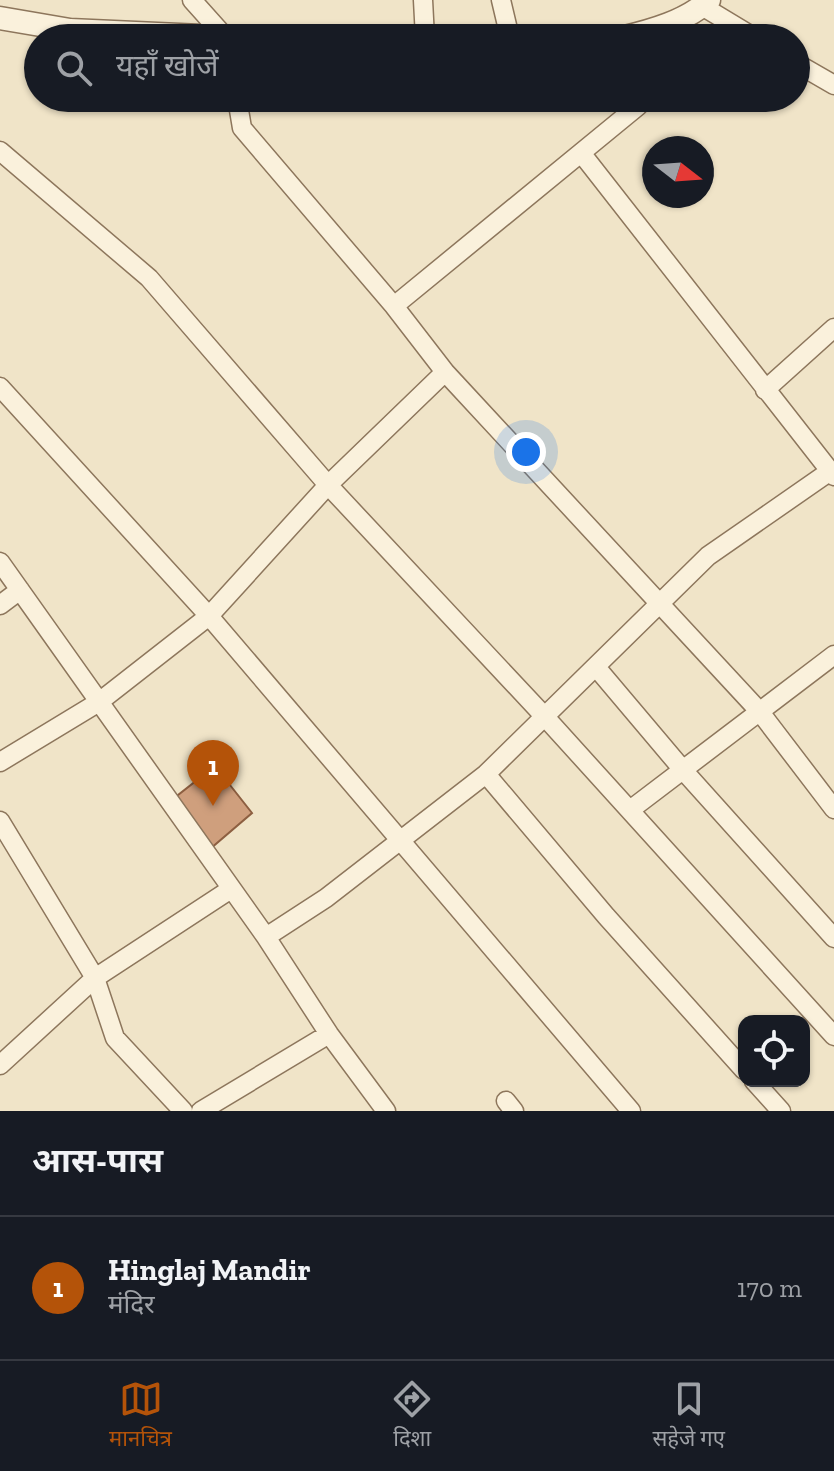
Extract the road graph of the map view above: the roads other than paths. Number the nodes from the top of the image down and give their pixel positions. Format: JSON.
{"nodes":[{"id":1,"x":192,"y":0,"type":"edge"},
{"id":2,"x":423,"y":0,"type":"edge"},
{"id":3,"x":501,"y":0,"type":"edge"},
{"id":4,"x":706,"y":3,"type":"edge"},
{"id":5,"x":0,"y":18,"type":"edge"},
{"id":6,"x":35,"y":24,"type":"edge"},
{"id":7,"x":218,"y":24,"type":"edge"},
{"id":8,"x":424,"y":24,"type":"edge"},
{"id":9,"x":507,"y":24,"type":"edge"},
{"id":10,"x":671,"y":24,"type":"edge"},
{"id":11,"x":735,"y":24,"type":"edge"},
{"id":12,"x":810,"y":71,"type":"edge"},
{"id":13,"x":834,"y":85,"type":"edge"},
{"id":14,"x":239,"y":112,"type":"edge"},
{"id":15,"x":631,"y":112,"type":"edge"},
{"id":16,"x":0,"y":151,"type":"edge"},
{"id":17,"x":582,"y":154,"type":"junction"},
{"id":18,"x":394,"y":306,"type":"junction"},
{"id":19,"x":834,"y":328,"type":"edge"},
{"id":20,"x":445,"y":372,"type":"junction"},
{"id":21,"x":0,"y":387,"type":"edge"},
{"id":22,"x":765,"y":390,"type":"junction"},
{"id":23,"x":831,"y":474,"type":"edge"},
{"id":24,"x":328,"y":485,"type":"junction"},
{"id":25,"x":0,"y":562,"type":"edge"},
{"id":26,"x":20,"y":590,"type":"junction"},
{"id":27,"x":658,"y":603,"type":"junction"},
{"id":28,"x":0,"y":605,"type":"edge"},
{"id":29,"x":209,"y":616,"type":"junction"},
{"id":30,"x":834,"y":655,"type":"edge"},
{"id":31,"x":596,"y":667,"type":"junction"},
{"id":32,"x":99,"y":702,"type":"junction"},
{"id":33,"x":760,"y":712,"type":"junction"},
{"id":34,"x":546,"y":718,"type":"junction"},
{"id":35,"x":0,"y":762,"type":"edge"},
{"id":36,"x":683,"y":770,"type":"junction"},
{"id":37,"x":486,"y":774,"type":"junction"},
{"id":38,"x":834,"y":809,"type":"edge"},
{"id":39,"x":630,"y":810,"type":"junction"},
{"id":40,"x":0,"y":821,"type":"edge"},
{"id":41,"x":400,"y":842,"type":"junction"},
{"id":42,"x":231,"y":889,"type":"junction"},
{"id":43,"x":266,"y":937,"type":"junction"},
{"id":44,"x":834,"y":938,"type":"edge"},
{"id":45,"x":95,"y":978,"type":"junction"},
{"id":46,"x":329,"y":1034,"type":"junction"},
{"id":47,"x":834,"y":1036,"type":"edge"},
{"id":48,"x":3,"y":1054,"type":"edge"},
{"id":49,"x":738,"y":1063,"type":"edge"},
{"id":50,"x":759,"y":1087,"type":"edge"},
{"id":51,"x":183,"y":1111,"type":"edge"},
{"id":52,"x":201,"y":1111,"type":"edge"},
{"id":53,"x":386,"y":1111,"type":"edge"},
{"id":54,"x":631,"y":1111,"type":"edge"},
{"id":55,"x":781,"y":1111,"type":"edge"}],
"edges":[{"from":1,"to":7,"type":"street"},
{"from":2,"to":8,"type":"street"},
{"from":3,"to":9,"type":"street"},
{"from":4,"to":10,"type":"street"},
{"from":4,"to":11,"type":"street"},
{"from":5,"to":6,"type":"street"},
{"from":12,"to":13,"type":"street"},
{"from":14,"to":18,"type":"street"},
{"from":15,"to":17,"type":"street"},
{"from":16,"to":24,"type":"street"},
{"from":17,"to":18,"type":"street"},
{"from":17,"to":22,"type":"street"},
{"from":18,"to":20,"type":"street"},
{"from":19,"to":22,"type":"street"},
{"from":20,"to":24,"type":"street"},
{"from":20,"to":27,"type":"street"},
{"from":21,"to":29,"type":"street"},
{"from":22,"to":23,"type":"street"},
{"from":23,"to":27,"type":"street"},
{"from":24,"to":29,"type":"street"},
{"from":24,"to":34,"type":"street"},
{"from":25,"to":26,"type":"street"},
{"from":26,"to":28,"type":"street"},
{"from":26,"to":32,"type":"street"},
{"from":27,"to":31,"type":"street"},
{"from":27,"to":33,"type":"street"},
{"from":29,"to":32,"type":"street"},
{"from":29,"to":41,"type":"street"},
{"from":30,"to":33,"type":"street"},
{"from":31,"to":34,"type":"street"},
{"from":31,"to":36,"type":"street"},
{"from":32,"to":35,"type":"street"},
{"from":32,"to":42,"type":"street"},
{"from":33,"to":36,"type":"street"},
{"from":33,"to":38,"type":"street"},
{"from":34,"to":37,"type":"street"},
{"from":34,"to":39,"type":"street"},
{"from":36,"to":39,"type":"street"},
{"from":36,"to":44,"type":"street"},
{"from":37,"to":41,"type":"street"},
{"from":37,"to":49,"type":"street"},
{"from":39,"to":47,"type":"street"},
{"from":40,"to":45,"type":"street"},
{"from":41,"to":43,"type":"street"},
{"from":41,"to":54,"type":"street"},
{"from":42,"to":43,"type":"street"},
{"from":42,"to":45,"type":"street"},
{"from":43,"to":46,"type":"street"},
{"from":45,"to":48,"type":"street"},
{"from":45,"to":51,"type":"street"},
{"from":46,"to":52,"type":"street"},
{"from":46,"to":53,"type":"street"},
{"from":50,"to":55,"type":"street"}]}
